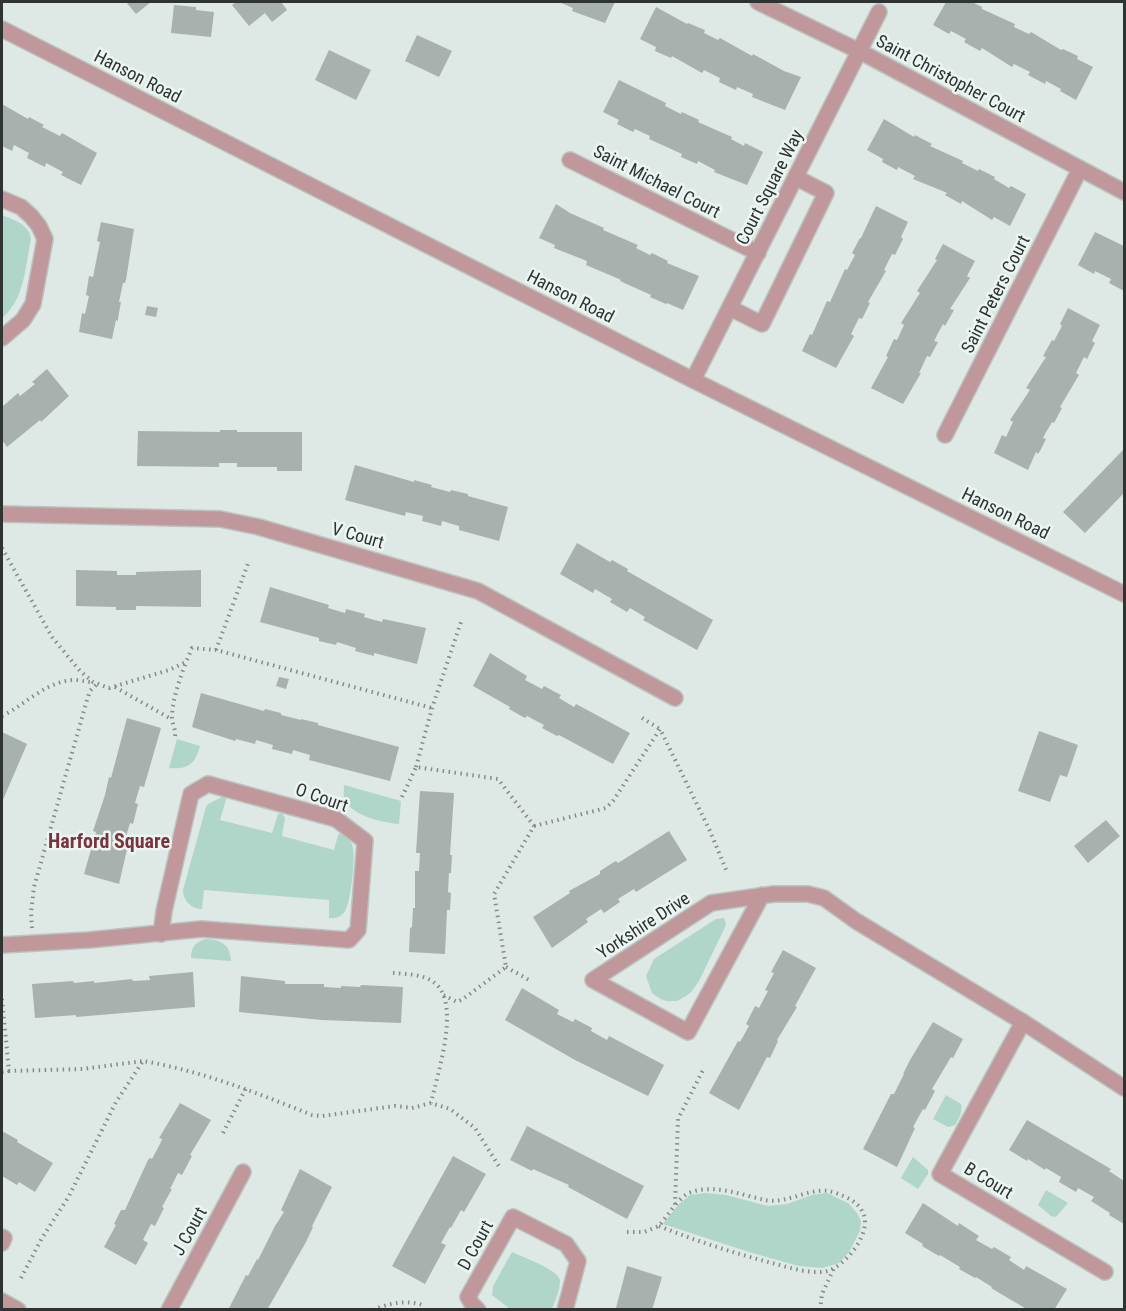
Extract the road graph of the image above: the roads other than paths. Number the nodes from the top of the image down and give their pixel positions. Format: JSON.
{"nodes":[{"id":1,"x":758,"y":2,"type":"edge"},
{"id":2,"x":879,"y":12,"type":"dead end"},
{"id":3,"x":2,"y":29,"type":"edge"},
{"id":4,"x":859,"y":51,"type":"junction"},
{"id":5,"x":570,"y":159,"type":"dead end"},
{"id":6,"x":1080,"y":169,"type":"junction"},
{"id":7,"x":797,"y":177,"type":"junction"},
{"id":8,"x":1125,"y":192,"type":"edge"},
{"id":9,"x":2,"y":199,"type":"edge"},
{"id":10,"x":758,"y":253,"type":"junction"},
{"id":11,"x":730,"y":308,"type":"junction"},
{"id":12,"x":2,"y":338,"type":"edge"},
{"id":13,"x":693,"y":380,"type":"junction"},
{"id":14,"x":945,"y":435,"type":"dead end"},
{"id":15,"x":2,"y":514,"type":"edge"},
{"id":16,"x":1125,"y":594,"type":"edge"},
{"id":17,"x":675,"y":698,"type":"dead end"},
{"id":18,"x":762,"y":896,"type":"junction"},
{"id":19,"x":161,"y":934,"type":"junction"},
{"id":20,"x":2,"y":945,"type":"edge"},
{"id":21,"x":1023,"y":1022,"type":"junction"},
{"id":22,"x":1125,"y":1088,"type":"edge"},
{"id":23,"x":243,"y":1172,"type":"dead end"},
{"id":24,"x":2,"y":1237,"type":"edge"},
{"id":25,"x":2,"y":1244,"type":"edge"},
{"id":26,"x":1105,"y":1272,"type":"dead end"},
{"id":27,"x":2,"y":1301,"type":"edge"},
{"id":28,"x":18,"y":1310,"type":"edge"},
{"id":29,"x":169,"y":1310,"type":"edge"},
{"id":30,"x":478,"y":1310,"type":"edge"},
{"id":31,"x":565,"y":1310,"type":"edge"}],
"edges":[{"from":1,"to":4,"type":"street","name":"Saint Christopher Court"},
{"from":2,"to":4,"type":"street","name":"Court Square Way"},
{"from":3,"to":13,"type":"street","name":"Hanson Road"},
{"from":4,"to":6,"type":"street","name":"Saint Christopher Court"},
{"from":4,"to":7,"type":"street","name":"Court Square Way"},
{"from":5,"to":10,"type":"street","name":"Saint Michael Court"},
{"from":6,"to":8,"type":"street","name":"Saint Christopher Court"},
{"from":6,"to":14,"type":"street","name":"Saint Peters Court"},
{"from":7,"to":10,"type":"street","name":"Court Square Way"},
{"from":7,"to":11,"type":"street"},
{"from":9,"to":12,"type":"street"},
{"from":10,"to":11,"type":"street","name":"Court Square Way"},
{"from":11,"to":13,"type":"street","name":"Court Square Way"},
{"from":13,"to":16,"type":"street","name":"Hanson Road"},
{"from":15,"to":17,"type":"street","name":"V Court"},
{"from":18,"to":18,"type":"street","name":"Yorkshire Drive"},
{"from":18,"to":21,"type":"street","name":"Yorkshire Drive"},
{"from":19,"to":19,"type":"street","name":"O Court"},
{"from":19,"to":20,"type":"street","name":"O Court"},
{"from":21,"to":22,"type":"street","name":"Yorkshire Drive"},
{"from":21,"to":26,"type":"street","name":"B Court"},
{"from":23,"to":29,"type":"street","name":"J Court"},
{"from":24,"to":25,"type":"street"},
{"from":27,"to":28,"type":"street"},
{"from":30,"to":31,"type":"street","name":"D Court"}]}
